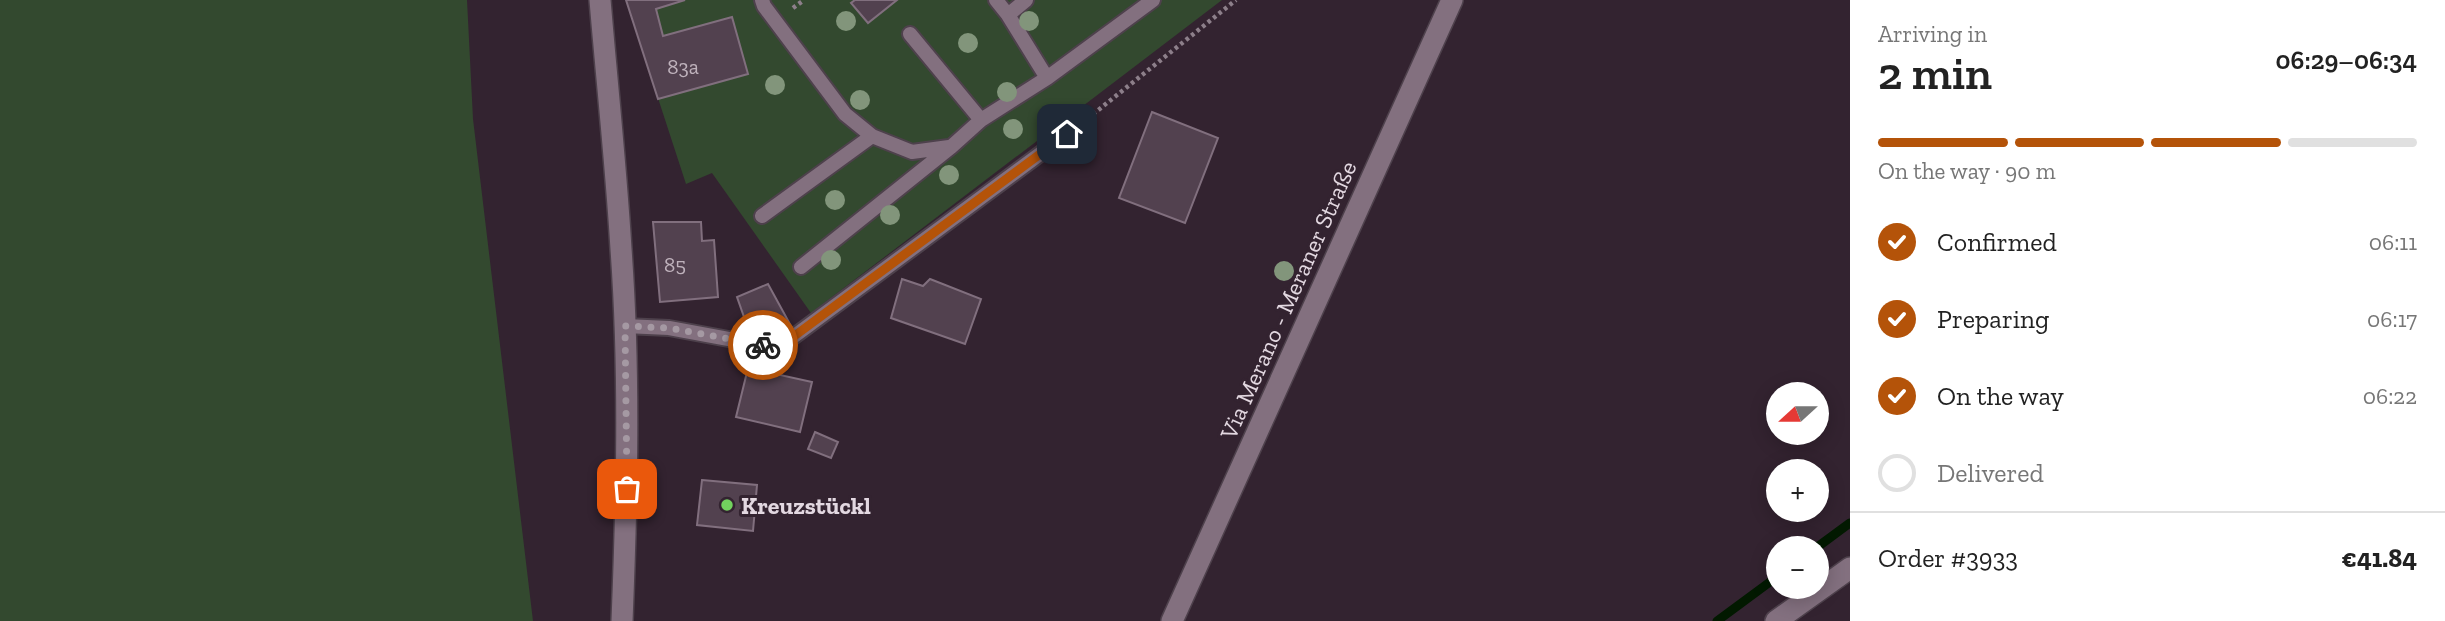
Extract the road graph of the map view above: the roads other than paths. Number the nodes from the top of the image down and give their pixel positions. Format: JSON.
{"nodes":[{"id":1,"x":600,"y":0,"type":"edge"},
{"id":2,"x":762,"y":0,"type":"edge"},
{"id":3,"x":996,"y":0,"type":"edge"},
{"id":4,"x":1026,"y":0,"type":"edge"},
{"id":5,"x":1153,"y":0,"type":"edge"},
{"id":6,"x":1452,"y":0,"type":"edge"},
{"id":7,"x":1008,"y":15,"type":"junction"},
{"id":8,"x":910,"y":34,"type":"dead end"},
{"id":9,"x":1047,"y":78,"type":"junction"},
{"id":10,"x":981,"y":120,"type":"junction"},
{"id":11,"x":1067,"y":134,"type":"road end"},
{"id":12,"x":872,"y":136,"type":"junction"},
{"id":13,"x":951,"y":147,"type":"junction"},
{"id":14,"x":762,"y":216,"type":"dead end"},
{"id":15,"x":801,"y":267,"type":"dead end"},
{"id":16,"x":625,"y":326,"type":"junction"},
{"id":17,"x":1850,"y":568,"type":"edge"},
{"id":18,"x":622,"y":621,"type":"edge"},
{"id":19,"x":1172,"y":621,"type":"edge"},
{"id":20,"x":1776,"y":621,"type":"edge"}],
"edges":[{"from":1,"to":16,"type":"street"},
{"from":2,"to":12,"type":"lane"},
{"from":3,"to":7,"type":"lane"},
{"from":4,"to":7,"type":"lane"},
{"from":5,"to":9,"type":"lane"},
{"from":6,"to":19,"type":"street","name":"Via Merano - Meraner Straße"},
{"from":7,"to":9,"type":"lane"},
{"from":8,"to":10,"type":"lane"},
{"from":9,"to":10,"type":"lane"},
{"from":10,"to":13,"type":"lane"},
{"from":11,"to":16,"type":"lane"},
{"from":12,"to":13,"type":"lane"},
{"from":12,"to":14,"type":"lane"},
{"from":13,"to":15,"type":"lane"},
{"from":16,"to":18,"type":"street"},
{"from":17,"to":20,"type":"street"}]}
